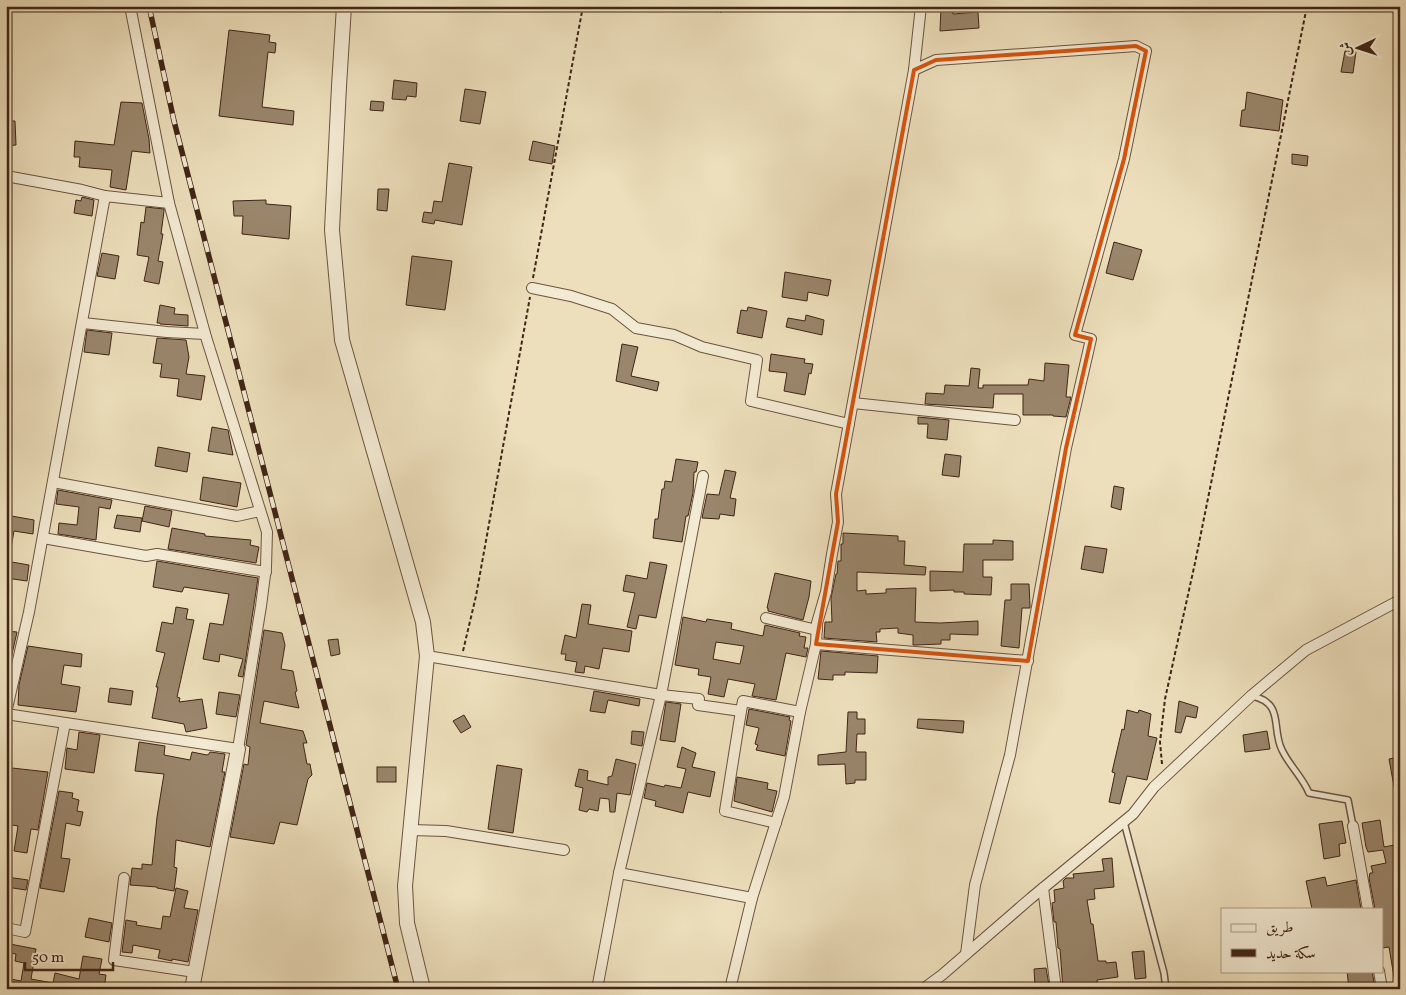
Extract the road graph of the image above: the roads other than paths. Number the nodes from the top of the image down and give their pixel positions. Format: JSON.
{"nodes":[{"id":1,"x":344,"y":6,"type":"edge"},
{"id":2,"x":921,"y":6,"type":"edge"},
{"id":3,"x":131,"y":11,"type":"dead end"},
{"id":4,"x":914,"y":70,"type":"junction"},
{"id":5,"x":6,"y":176,"type":"edge"},
{"id":6,"x":105,"y":196,"type":"junction"},
{"id":7,"x":169,"y":203,"type":"junction"},
{"id":8,"x":532,"y":288,"type":"road end"},
{"id":9,"x":83,"y":323,"type":"junction"},
{"id":10,"x":205,"y":334,"type":"junction"},
{"id":11,"x":852,"y":403,"type":"junction"},
{"id":12,"x":1015,"y":420,"type":"dead end"},
{"id":13,"x":849,"y":424,"type":"junction"},
{"id":14,"x":703,"y":476,"type":"dead end"},
{"id":15,"x":53,"y":482,"type":"junction"},
{"id":16,"x":260,"y":511,"type":"junction"},
{"id":17,"x":43,"y":538,"type":"junction"},
{"id":18,"x":266,"y":572,"type":"junction"},
{"id":19,"x":1400,"y":600,"type":"edge"},
{"id":20,"x":766,"y":618,"type":"dead end"},
{"id":21,"x":817,"y":630,"type":"junction"},
{"id":22,"x":816,"y":644,"type":"junction"},
{"id":23,"x":427,"y":656,"type":"junction"},
{"id":24,"x":1028,"y":661,"type":"junction"},
{"id":25,"x":661,"y":695,"type":"junction"},
{"id":26,"x":1252,"y":695,"type":"junction"},
{"id":27,"x":741,"y":711,"type":"junction"},
{"id":28,"x":800,"y":712,"type":"junction"},
{"id":29,"x":6,"y":713,"type":"edge"},
{"id":30,"x":65,"y":723,"type":"junction"},
{"id":31,"x":238,"y":749,"type":"junction"},
{"id":32,"x":776,"y":822,"type":"junction"},
{"id":33,"x":1124,"y":822,"type":"junction"},
{"id":34,"x":1353,"y":826,"type":"joint"},
{"id":35,"x":411,"y":830,"type":"junction"},
{"id":36,"x":564,"y":850,"type":"dead end"},
{"id":37,"x":619,"y":873,"type":"junction"},
{"id":38,"x":124,"y":878,"type":"dead end"},
{"id":39,"x":1043,"y":888,"type":"junction"},
{"id":40,"x":752,"y":898,"type":"junction"},
{"id":41,"x":1368,"y":908,"type":"edge"},
{"id":42,"x":6,"y":928,"type":"edge"},
{"id":43,"x":966,"y":954,"type":"junction"},
{"id":44,"x":195,"y":972,"type":"junction"},
{"id":45,"x":1379,"y":972,"type":"edge"},
{"id":46,"x":192,"y":989,"type":"edge"},
{"id":47,"x":423,"y":989,"type":"edge"},
{"id":48,"x":596,"y":989,"type":"edge"},
{"id":49,"x":730,"y":989,"type":"edge"},
{"id":50,"x":923,"y":989,"type":"edge"},
{"id":51,"x":1056,"y":989,"type":"edge"},
{"id":52,"x":1166,"y":989,"type":"edge"},
{"id":53,"x":1382,"y":989,"type":"edge"}],
"edges":[{"from":1,"to":23,"type":"street"},
{"from":2,"to":4,"type":"street"},
{"from":3,"to":7,"type":"street"},
{"from":4,"to":11,"type":"street"},
{"from":4,"to":24,"type":"street"},
{"from":5,"to":6,"type":"street"},
{"from":6,"to":7,"type":"street"},
{"from":6,"to":9,"type":"street"},
{"from":7,"to":10,"type":"street"},
{"from":8,"to":13,"type":"street"},
{"from":9,"to":10,"type":"street"},
{"from":9,"to":15,"type":"street"},
{"from":10,"to":16,"type":"street"},
{"from":11,"to":12,"type":"street"},
{"from":11,"to":13,"type":"street"},
{"from":13,"to":21,"type":"street"},
{"from":14,"to":25,"type":"street"},
{"from":15,"to":16,"type":"street"},
{"from":15,"to":17,"type":"street"},
{"from":16,"to":18,"type":"street"},
{"from":17,"to":18,"type":"street"},
{"from":17,"to":29,"type":"street"},
{"from":18,"to":31,"type":"street"},
{"from":19,"to":26,"type":"street"},
{"from":20,"to":21,"type":"street"},
{"from":21,"to":22,"type":"street"},
{"from":22,"to":24,"type":"street"},
{"from":22,"to":28,"type":"street"},
{"from":23,"to":25,"type":"street"},
{"from":23,"to":35,"type":"street"},
{"from":24,"to":43,"type":"street"},
{"from":25,"to":27,"type":"street"},
{"from":25,"to":37,"type":"street"},
{"from":26,"to":33,"type":"street"},
{"from":26,"to":34,"type":"lane"},
{"from":27,"to":28,"type":"street"},
{"from":27,"to":32,"type":"street"},
{"from":28,"to":32,"type":"street"},
{"from":29,"to":30,"type":"street"},
{"from":30,"to":31,"type":"street"},
{"from":30,"to":42,"type":"street"},
{"from":31,"to":44,"type":"street"},
{"from":32,"to":40,"type":"street"},
{"from":33,"to":39,"type":"street"},
{"from":33,"to":52,"type":"lane"},
{"from":34,"to":41,"type":"street"},
{"from":35,"to":36,"type":"street"},
{"from":35,"to":47,"type":"street"},
{"from":37,"to":40,"type":"street"},
{"from":37,"to":48,"type":"street"},
{"from":38,"to":44,"type":"street"},
{"from":39,"to":43,"type":"street"},
{"from":39,"to":51,"type":"street"},
{"from":40,"to":49,"type":"street"},
{"from":43,"to":50,"type":"street"},
{"from":44,"to":46,"type":"street"},
{"from":45,"to":53,"type":"street"}]}
